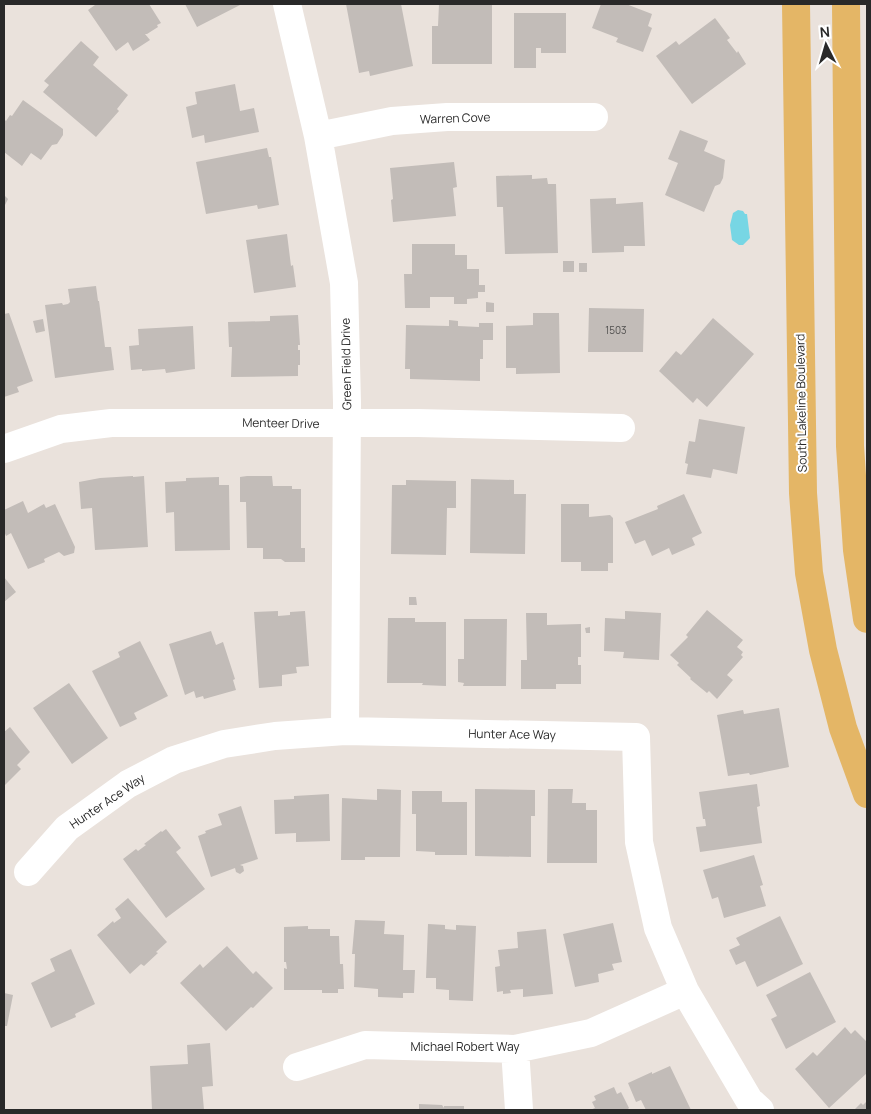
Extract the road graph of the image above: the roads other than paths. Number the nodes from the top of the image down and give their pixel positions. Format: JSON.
{"nodes":[{"id":1,"x":287,"y":4,"type":"edge"},
{"id":2,"x":796,"y":4,"type":"edge"},
{"id":3,"x":846,"y":4,"type":"edge"},
{"id":4,"x":594,"y":117,"type":"dead end"},
{"id":5,"x":318,"y":136,"type":"junction"},
{"id":6,"x":346,"y":424,"type":"junction"},
{"id":7,"x":621,"y":428,"type":"dead end"},
{"id":8,"x":4,"y":450,"type":"edge"},
{"id":9,"x":867,"y":619,"type":"edge"},
{"id":10,"x":345,"y":731,"type":"junction"},
{"id":11,"x":867,"y":794,"type":"edge"},
{"id":12,"x":28,"y":872,"type":"dead end"},
{"id":13,"x":685,"y":991,"type":"junction"},
{"id":14,"x":515,"y":1049,"type":"junction"},
{"id":15,"x":298,"y":1067,"type":"dead end"},
{"id":16,"x":519,"y":1110,"type":"edge"},
{"id":17,"x":760,"y":1110,"type":"edge"}],
"edges":[{"from":1,"to":5,"type":"street","name":"Green Field Drive"},
{"from":2,"to":11,"type":"main road","name":"South Lakeline Boulevard"},
{"from":3,"to":9,"type":"main road"},
{"from":4,"to":5,"type":"street","name":"Warren Cove"},
{"from":5,"to":6,"type":"street","name":"Green Field Drive"},
{"from":6,"to":7,"type":"street","name":"Menteer Drive"},
{"from":6,"to":8,"type":"street","name":"Menteer Drive"},
{"from":6,"to":10,"type":"street","name":"Green Field Drive"},
{"from":10,"to":12,"type":"street","name":"Hunter Ace Way"},
{"from":10,"to":13,"type":"street","name":"Hunter Ace Way"},
{"from":13,"to":14,"type":"street","name":"Michael Robert Way"},
{"from":13,"to":17,"type":"street","name":"Hunter Ace Way"},
{"from":14,"to":15,"type":"street","name":"Michael Robert Way"},
{"from":14,"to":16,"type":"street"}]}
